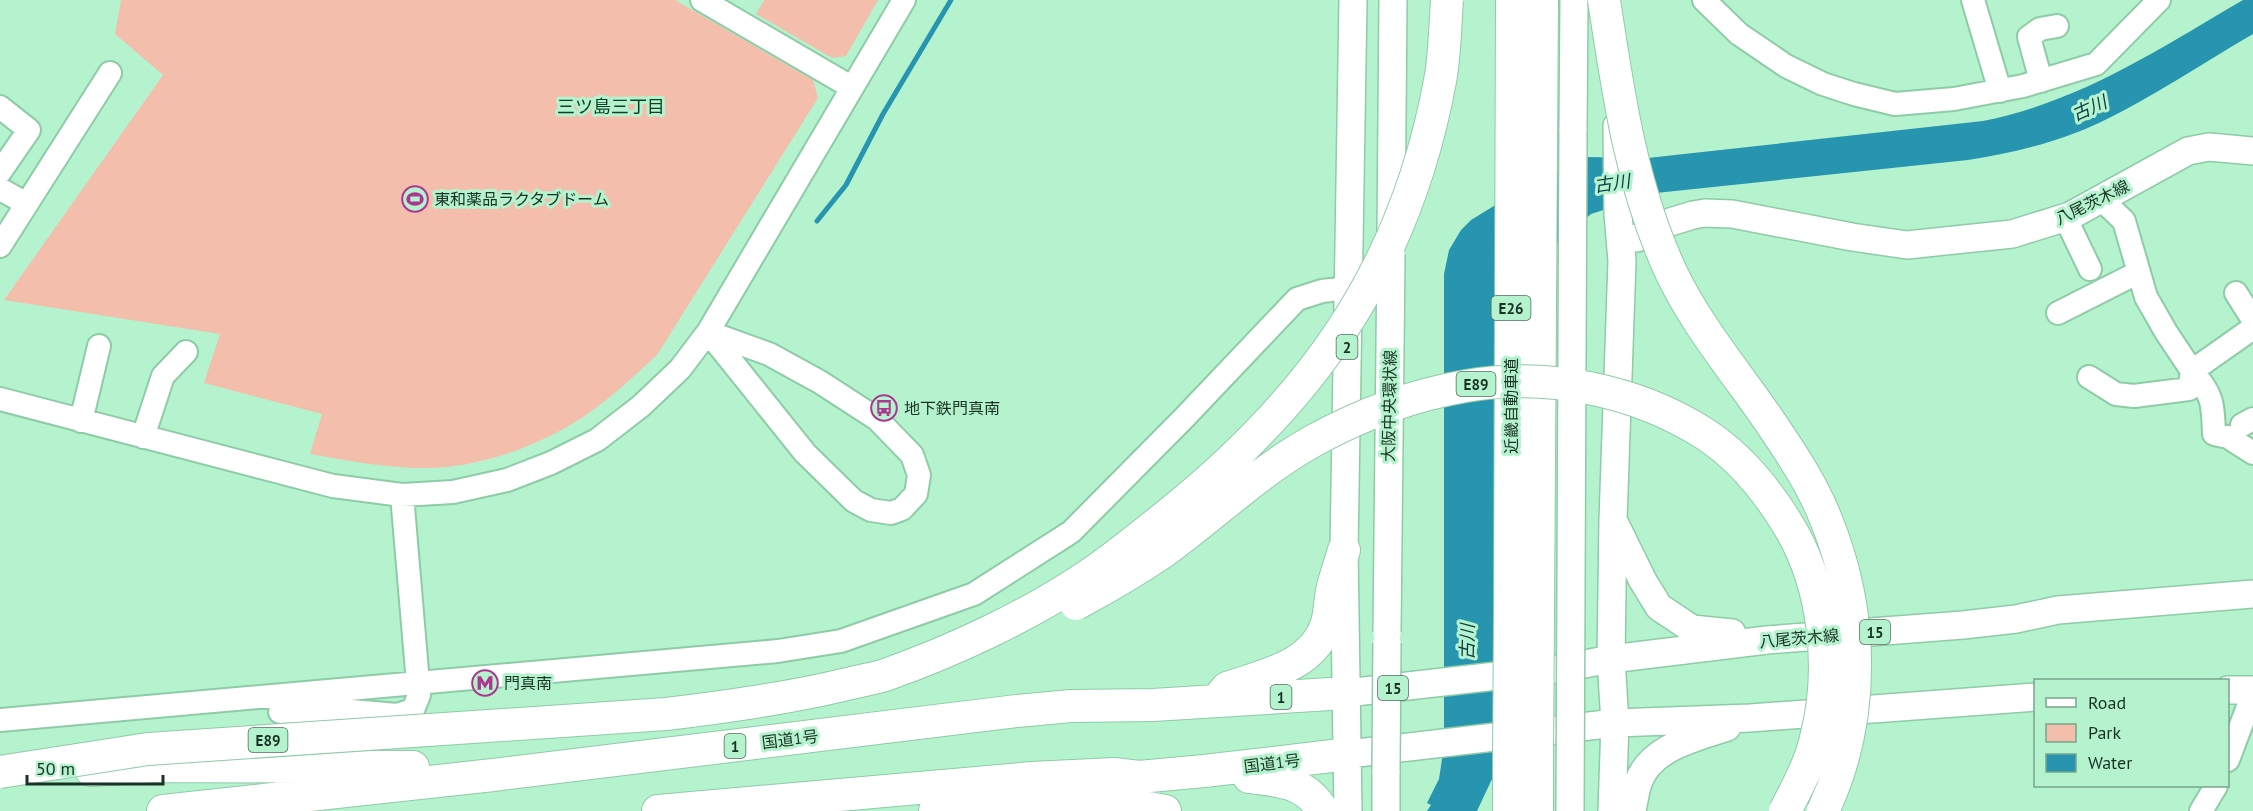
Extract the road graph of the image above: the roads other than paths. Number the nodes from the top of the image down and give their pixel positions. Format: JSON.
{"nodes":[{"id":1,"x":702,"y":0,"type":"edge"},
{"id":2,"x":904,"y":0,"type":"edge"},
{"id":3,"x":1353,"y":0,"type":"edge"},
{"id":4,"x":1393,"y":0,"type":"edge"},
{"id":5,"x":1447,"y":0,"type":"edge"},
{"id":6,"x":1512,"y":0,"type":"edge"},
{"id":7,"x":1542,"y":0,"type":"edge"},
{"id":8,"x":1574,"y":0,"type":"edge"},
{"id":9,"x":1604,"y":0,"type":"edge"},
{"id":10,"x":1619,"y":0,"type":"edge"},
{"id":11,"x":1704,"y":0,"type":"edge"},
{"id":12,"x":1973,"y":0,"type":"edge"},
{"id":13,"x":2159,"y":0,"type":"edge"},
{"id":14,"x":2056,"y":26,"type":"dead end"},
{"id":15,"x":110,"y":73,"type":"dead end"},
{"id":16,"x":2041,"y":81,"type":"junction"},
{"id":17,"x":851,"y":87,"type":"junction"},
{"id":18,"x":2000,"y":91,"type":"junction"},
{"id":19,"x":0,"y":106,"type":"edge"},
{"id":20,"x":2253,"y":152,"type":"edge"},
{"id":21,"x":0,"y":172,"type":"edge"},
{"id":22,"x":0,"y":189,"type":"edge"},
{"id":23,"x":2101,"y":199,"type":"junction"},
{"id":24,"x":27,"y":204,"type":"junction"},
{"id":25,"x":2065,"y":218,"type":"junction"},
{"id":26,"x":0,"y":246,"type":"edge"},
{"id":27,"x":1622,"y":261,"type":"junction"},
{"id":28,"x":2090,"y":268,"type":"dead end"},
{"id":29,"x":2139,"y":272,"type":"junction"},
{"id":30,"x":1348,"y":288,"type":"junction"},
{"id":31,"x":2236,"y":293,"type":"dead end"},
{"id":32,"x":2058,"y":313,"type":"dead end"},
{"id":33,"x":2253,"y":320,"type":"edge"},
{"id":34,"x":2253,"y":328,"type":"edge"},
{"id":35,"x":708,"y":332,"type":"junction"},
{"id":36,"x":99,"y":346,"type":"dead end"},
{"id":37,"x":186,"y":352,"type":"dead end"},
{"id":38,"x":2192,"y":371,"type":"junction"},
{"id":39,"x":2089,"y":377,"type":"dead end"},
{"id":40,"x":0,"y":399,"type":"edge"},
{"id":41,"x":81,"y":421,"type":"junction"},
{"id":42,"x":143,"y":436,"type":"junction"},
{"id":43,"x":2253,"y":453,"type":"edge"},
{"id":44,"x":402,"y":495,"type":"junction"},
{"id":45,"x":1612,"y":520,"type":"junction"},
{"id":46,"x":1344,"y":550,"type":"junction"},
{"id":47,"x":2253,"y":594,"type":"edge"},
{"id":48,"x":1767,"y":640,"type":"junction"},
{"id":49,"x":1611,"y":659,"type":"junction"},
{"id":50,"x":887,"y":674,"type":"junction"},
{"id":51,"x":418,"y":683,"type":"junction"},
{"id":52,"x":2229,"y":690,"type":"edge"},
{"id":53,"x":2253,"y":691,"type":"edge"},
{"id":54,"x":1346,"y":693,"type":"junction"},
{"id":55,"x":2034,"y":697,"type":"edge"},
{"id":56,"x":1216,"y":702,"type":"junction"},
{"id":57,"x":1750,"y":718,"type":"junction"},
{"id":58,"x":0,"y":720,"type":"edge"},
{"id":59,"x":1615,"y":723,"type":"junction"},
{"id":60,"x":1348,"y":754,"type":"junction"},
{"id":61,"x":2229,"y":757,"type":"edge"},
{"id":62,"x":0,"y":771,"type":"edge"},
{"id":63,"x":1204,"y":771,"type":"junction"},
{"id":64,"x":493,"y":775,"type":"junction"},
{"id":65,"x":963,"y":784,"type":"junction"},
{"id":66,"x":2215,"y":787,"type":"edge"},
{"id":67,"x":162,"y":811,"type":"edge"},
{"id":68,"x":658,"y":811,"type":"edge"},
{"id":69,"x":921,"y":811,"type":"edge"},
{"id":70,"x":935,"y":811,"type":"edge"},
{"id":71,"x":1164,"y":811,"type":"edge"},
{"id":72,"x":1323,"y":811,"type":"edge"},
{"id":73,"x":1348,"y":811,"type":"edge"},
{"id":74,"x":1386,"y":811,"type":"edge"},
{"id":75,"x":1509,"y":811,"type":"edge"},
{"id":76,"x":1537,"y":811,"type":"edge"},
{"id":77,"x":1570,"y":811,"type":"edge"},
{"id":78,"x":1612,"y":811,"type":"edge"},
{"id":79,"x":1632,"y":811,"type":"edge"},
{"id":80,"x":1785,"y":811,"type":"edge"},
{"id":81,"x":1823,"y":811,"type":"edge"},
{"id":82,"x":2201,"y":811,"type":"edge"}],
"edges":[{"from":1,"to":17,"type":"street"},
{"from":2,"to":17,"type":"street"},
{"from":3,"to":30,"type":"main road","number":"2"},
{"from":4,"to":74,"type":"main road","name":"大阪中央環状線","bridge":true},
{"from":5,"to":50,"type":"highway","number":"E89","bridge":true},
{"from":6,"to":75,"type":"highway","name":"近畿自動車道","number":"E26","bridge":true},
{"from":7,"to":76,"type":"highway","name":"近畿自動車道","number":"E26","bridge":true},
{"from":8,"to":77,"type":"main road","bridge":true},
{"from":9,"to":81,"type":"highway","bridge":true},
{"from":10,"to":27,"type":"main road"},
{"from":11,"to":18,"type":"street"},
{"from":12,"to":18,"type":"street"},
{"from":13,"to":16,"type":"street"},
{"from":14,"to":16,"type":"street"},
{"from":15,"to":24,"type":"street"},
{"from":16,"to":18,"type":"street"},
{"from":17,"to":35,"type":"street"},
{"from":19,"to":21,"type":"street"},
{"from":20,"to":23,"type":"main road","name":"八尾茨木線"},
{"from":22,"to":24,"type":"street"},
{"from":23,"to":25,"type":"main road","name":"八尾茨木線"},
{"from":23,"to":29,"type":"street"},
{"from":24,"to":26,"type":"street"},
{"from":25,"to":27,"type":"main road","name":"八尾茨木線"},
{"from":25,"to":28,"type":"street"},
{"from":27,"to":45,"type":"main road"},
{"from":29,"to":32,"type":"street"},
{"from":29,"to":38,"type":"street"},
{"from":30,"to":46,"type":"main road","number":"2"},
{"from":30,"to":51,"type":"street"},
{"from":31,"to":33,"type":"street"},
{"from":34,"to":38,"type":"street"},
{"from":35,"to":35,"type":"street"},
{"from":35,"to":44,"type":"street"},
{"from":36,"to":41,"type":"street"},
{"from":37,"to":42,"type":"street"},
{"from":38,"to":39,"type":"street"},
{"from":38,"to":43,"type":"street"},
{"from":40,"to":41,"type":"street"},
{"from":41,"to":42,"type":"street"},
{"from":42,"to":44,"type":"street"},
{"from":44,"to":51,"type":"street"},
{"from":45,"to":48,"type":"main road"},
{"from":45,"to":49,"type":"main road"},
{"from":46,"to":54,"type":"main road","number":"2"},
{"from":46,"to":56,"type":"highway"},
{"from":47,"to":48,"type":"main road","name":"八尾茨木線","number":"15"},
{"from":48,"to":49,"type":"main road","name":"八尾茨木線","number":"15"},
{"from":49,"to":54,"type":"main road","name":"八尾茨木線","number":"15"},
{"from":49,"to":59,"type":"main road"},
{"from":50,"to":62,"type":"highway","number":"E89","bridge":true},
{"from":50,"to":80,"type":"highway","number":"E89","bridge":true},
{"from":51,"to":58,"type":"street"},
{"from":52,"to":53,"type":"main road"},
{"from":53,"to":61,"type":"street"},
{"from":54,"to":56,"type":"highway","name":"国道1号","number":"1"},
{"from":54,"to":60,"type":"main road","number":"2"},
{"from":55,"to":57,"type":"main road"},
{"from":56,"to":64,"type":"highway","name":"国道1号","number":"1"},
{"from":57,"to":59,"type":"main road"},
{"from":57,"to":79,"type":"main road"},
{"from":59,"to":60,"type":"main road"},
{"from":59,"to":78,"type":"main road"},
{"from":60,"to":63,"type":"highway","name":"国道1号"},
{"from":60,"to":73,"type":"main road","number":"2"},
{"from":62,"to":64,"type":"highway","bridge":true},
{"from":63,"to":65,"type":"highway","name":"国道1号"},
{"from":63,"to":72,"type":"highway"},
{"from":64,"to":67,"type":"highway","name":"国道1号","number":"1"},
{"from":65,"to":68,"type":"highway","name":"国道1号"},
{"from":65,"to":69,"type":"street"},
{"from":66,"to":82,"type":"street"},
{"from":70,"to":71,"type":"highway"}]}
